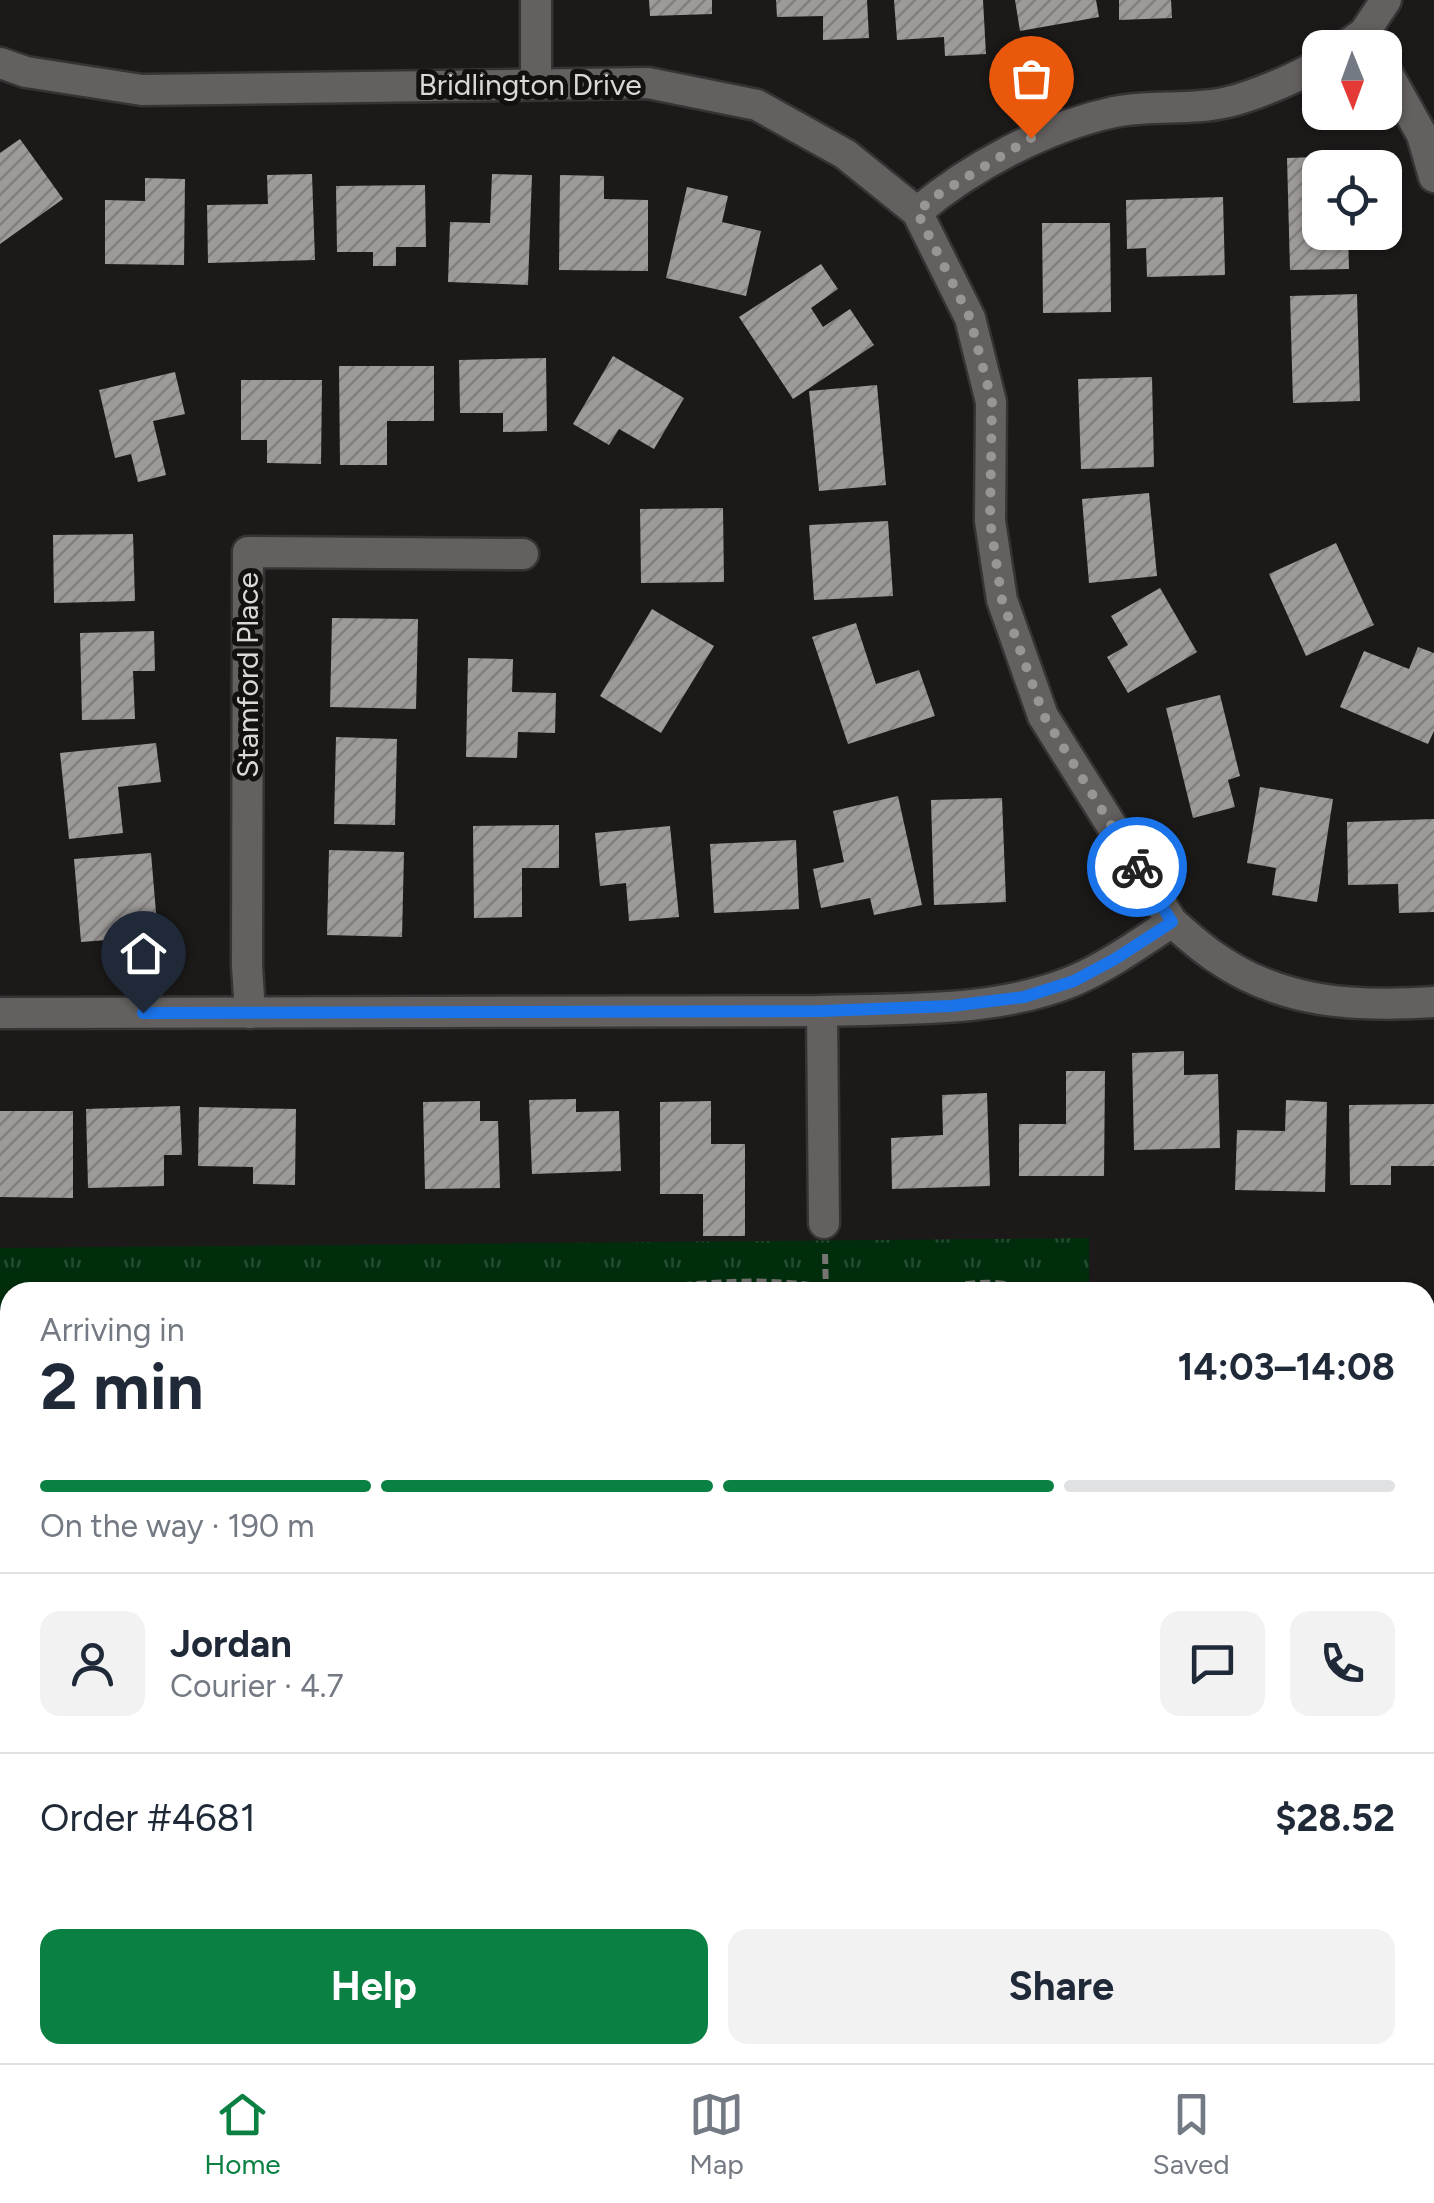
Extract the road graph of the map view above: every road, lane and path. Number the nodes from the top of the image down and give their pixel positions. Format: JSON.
{"nodes":[{"id":1,"x":536,"y":0,"type":"edge"},
{"id":2,"x":1386,"y":0,"type":"edge"},
{"id":3,"x":1368,"y":30,"type":"edge"},
{"id":4,"x":0,"y":63,"type":"edge"},
{"id":5,"x":1302,"y":74,"type":"edge"},
{"id":6,"x":536,"y":83,"type":"junction"},
{"id":7,"x":1402,"y":100,"type":"edge"},
{"id":8,"x":1434,"y":177,"type":"edge"},
{"id":9,"x":917,"y":212,"type":"junction"},
{"id":10,"x":523,"y":554,"type":"dead end"},
{"id":11,"x":1172,"y":922,"type":"junction"},
{"id":12,"x":1434,"y":1002,"type":"edge"},
{"id":13,"x":822,"y":1011,"type":"junction"},
{"id":14,"x":250,"y":1012,"type":"junction"},
{"id":15,"x":0,"y":1013,"type":"edge"},
{"id":16,"x":824,"y":1223,"type":"dead end"}],
"edges":[{"from":1,"to":6,"type":"street"},
{"from":2,"to":3,"type":"street"},
{"from":4,"to":6,"type":"street","name":"Bridlington Drive"},
{"from":5,"to":9,"type":"street"},
{"from":6,"to":9,"type":"street","name":"Bridlington Drive"},
{"from":7,"to":8,"type":"street"},
{"from":9,"to":11,"type":"street","name":"Bridlington Drive"},
{"from":10,"to":14,"type":"street","name":"Stamford Place"},
{"from":11,"to":12,"type":"street","name":"Bridlington Drive"},
{"from":11,"to":13,"type":"street"},
{"from":13,"to":14,"type":"street"},
{"from":13,"to":16,"type":"street"},
{"from":14,"to":15,"type":"street"}]}
